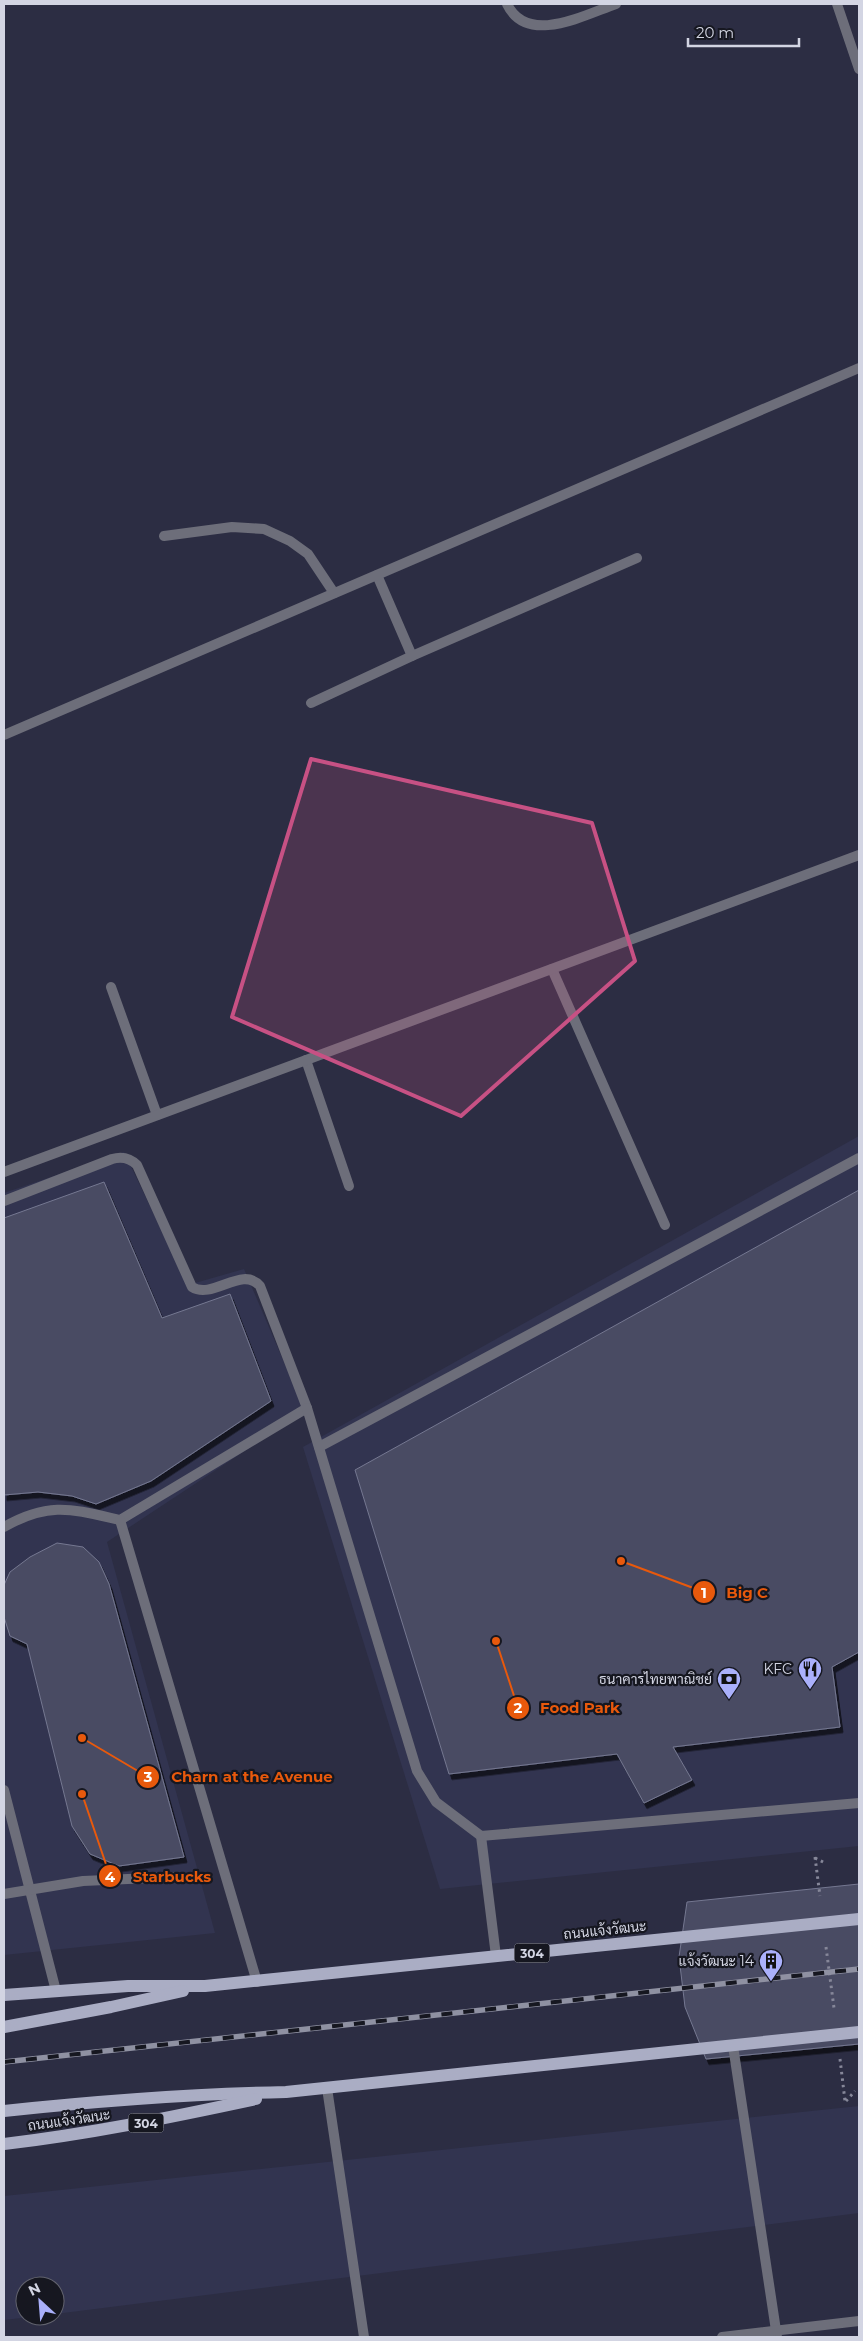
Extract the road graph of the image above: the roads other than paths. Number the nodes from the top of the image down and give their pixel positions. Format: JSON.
{"nodes":[{"id":1,"x":507,"y":4,"type":"edge"},
{"id":2,"x":616,"y":4,"type":"edge"},
{"id":3,"x":837,"y":4,"type":"edge"},
{"id":4,"x":859,"y":69,"type":"edge"},
{"id":5,"x":859,"y":368,"type":"edge"},
{"id":6,"x":164,"y":536,"type":"dead end"},
{"id":7,"x":637,"y":558,"type":"dead end"},
{"id":8,"x":377,"y":575,"type":"junction"},
{"id":9,"x":334,"y":593,"type":"junction"},
{"id":10,"x":412,"y":656,"type":"junction"},
{"id":11,"x":311,"y":703,"type":"dead end"},
{"id":12,"x":4,"y":735,"type":"edge"},
{"id":13,"x":859,"y":855,"type":"edge"},
{"id":14,"x":552,"y":969,"type":"junction"},
{"id":15,"x":111,"y":987,"type":"dead end"},
{"id":16,"x":306,"y":1060,"type":"junction"},
{"id":17,"x":157,"y":1116,"type":"junction"},
{"id":18,"x":859,"y":1158,"type":"edge"},
{"id":19,"x":4,"y":1172,"type":"edge"},
{"id":20,"x":349,"y":1186,"type":"dead end"},
{"id":21,"x":4,"y":1201,"type":"edge"},
{"id":22,"x":665,"y":1225,"type":"dead end"},
{"id":23,"x":307,"y":1408,"type":"junction"},
{"id":24,"x":319,"y":1447,"type":"junction"},
{"id":25,"x":120,"y":1520,"type":"junction"},
{"id":26,"x":4,"y":1527,"type":"edge"},
{"id":27,"x":4,"y":1790,"type":"edge"},
{"id":28,"x":859,"y":1803,"type":"edge"},
{"id":29,"x":481,"y":1836,"type":"junction"},
{"id":30,"x":173,"y":1877,"type":"dead end"},
{"id":31,"x":28,"y":1890,"type":"junction"},
{"id":32,"x":4,"y":1894,"type":"edge"},
{"id":33,"x":859,"y":1919,"type":"edge"},
{"id":34,"x":496,"y":1956,"type":"junction"},
{"id":35,"x":257,"y":1982,"type":"junction"},
{"id":36,"x":205,"y":1986,"type":"junction"},
{"id":37,"x":56,"y":1991,"type":"junction"},
{"id":38,"x":4,"y":1995,"type":"edge"},
{"id":39,"x":4,"y":2027,"type":"edge"},
{"id":40,"x":859,"y":2032,"type":"edge"},
{"id":41,"x":733,"y":2046,"type":"junction"},
{"id":42,"x":327,"y":2088,"type":"junction"},
{"id":43,"x":286,"y":2092,"type":"junction"},
{"id":44,"x":4,"y":2111,"type":"edge"},
{"id":45,"x":4,"y":2144,"type":"edge"},
{"id":46,"x":859,"y":2321,"type":"edge"},
{"id":47,"x":776,"y":2334,"type":"edge"},
{"id":48,"x":364,"y":2337,"type":"edge"},
{"id":49,"x":722,"y":2337,"type":"edge"}],
"edges":[{"from":1,"to":2,"type":"street"},
{"from":3,"to":4,"type":"street"},
{"from":5,"to":8,"type":"street"},
{"from":6,"to":9,"type":"street"},
{"from":7,"to":10,"type":"street"},
{"from":8,"to":9,"type":"street"},
{"from":8,"to":10,"type":"street"},
{"from":9,"to":12,"type":"street"},
{"from":10,"to":11,"type":"street"},
{"from":13,"to":14,"type":"street"},
{"from":14,"to":16,"type":"street"},
{"from":14,"to":22,"type":"street"},
{"from":15,"to":17,"type":"street"},
{"from":16,"to":17,"type":"street"},
{"from":16,"to":20,"type":"street"},
{"from":17,"to":19,"type":"street"},
{"from":18,"to":24,"type":"street"},
{"from":21,"to":23,"type":"street"},
{"from":23,"to":24,"type":"street"},
{"from":23,"to":25,"type":"street"},
{"from":24,"to":29,"type":"street"},
{"from":25,"to":26,"type":"street"},
{"from":25,"to":35,"type":"street"},
{"from":27,"to":31,"type":"street"},
{"from":28,"to":29,"type":"street"},
{"from":29,"to":34,"type":"street"},
{"from":30,"to":31,"type":"street"},
{"from":31,"to":32,"type":"street"},
{"from":31,"to":37,"type":"street"},
{"from":33,"to":34,"type":"main road","name":"ถนนแจ้งวัฒนะ","number":"304"},
{"from":34,"to":35,"type":"main road","name":"ถนนแจ้งวัฒนะ","number":"304"},
{"from":35,"to":36,"type":"main road","name":"ถนนแจ้งวัฒนะ","number":"304"},
{"from":36,"to":37,"type":"main road","name":"ถนนแจ้งวัฒนะ","number":"304"},
{"from":36,"to":39,"type":"main road","name":"ถนนแจ้งวัฒนะ","number":"304"},
{"from":37,"to":38,"type":"main road","name":"ถนนแจ้งวัฒนะ","number":"304"},
{"from":40,"to":41,"type":"main road","name":"ถนนแจ้งวัฒนะ","number":"304"},
{"from":41,"to":42,"type":"main road","name":"ถนนแจ้งวัฒนะ","number":"304"},
{"from":41,"to":47,"type":"street"},
{"from":42,"to":43,"type":"main road","name":"ถนนแจ้งวัฒนะ","number":"304"},
{"from":42,"to":48,"type":"street"},
{"from":43,"to":44,"type":"main road","name":"ถนนแจ้งวัฒนะ","number":"304"},
{"from":43,"to":45,"type":"main road","name":"ถนนแจ้งวัฒนะ","number":"304"},
{"from":46,"to":47,"type":"street"},
{"from":47,"to":49,"type":"street"}]}
